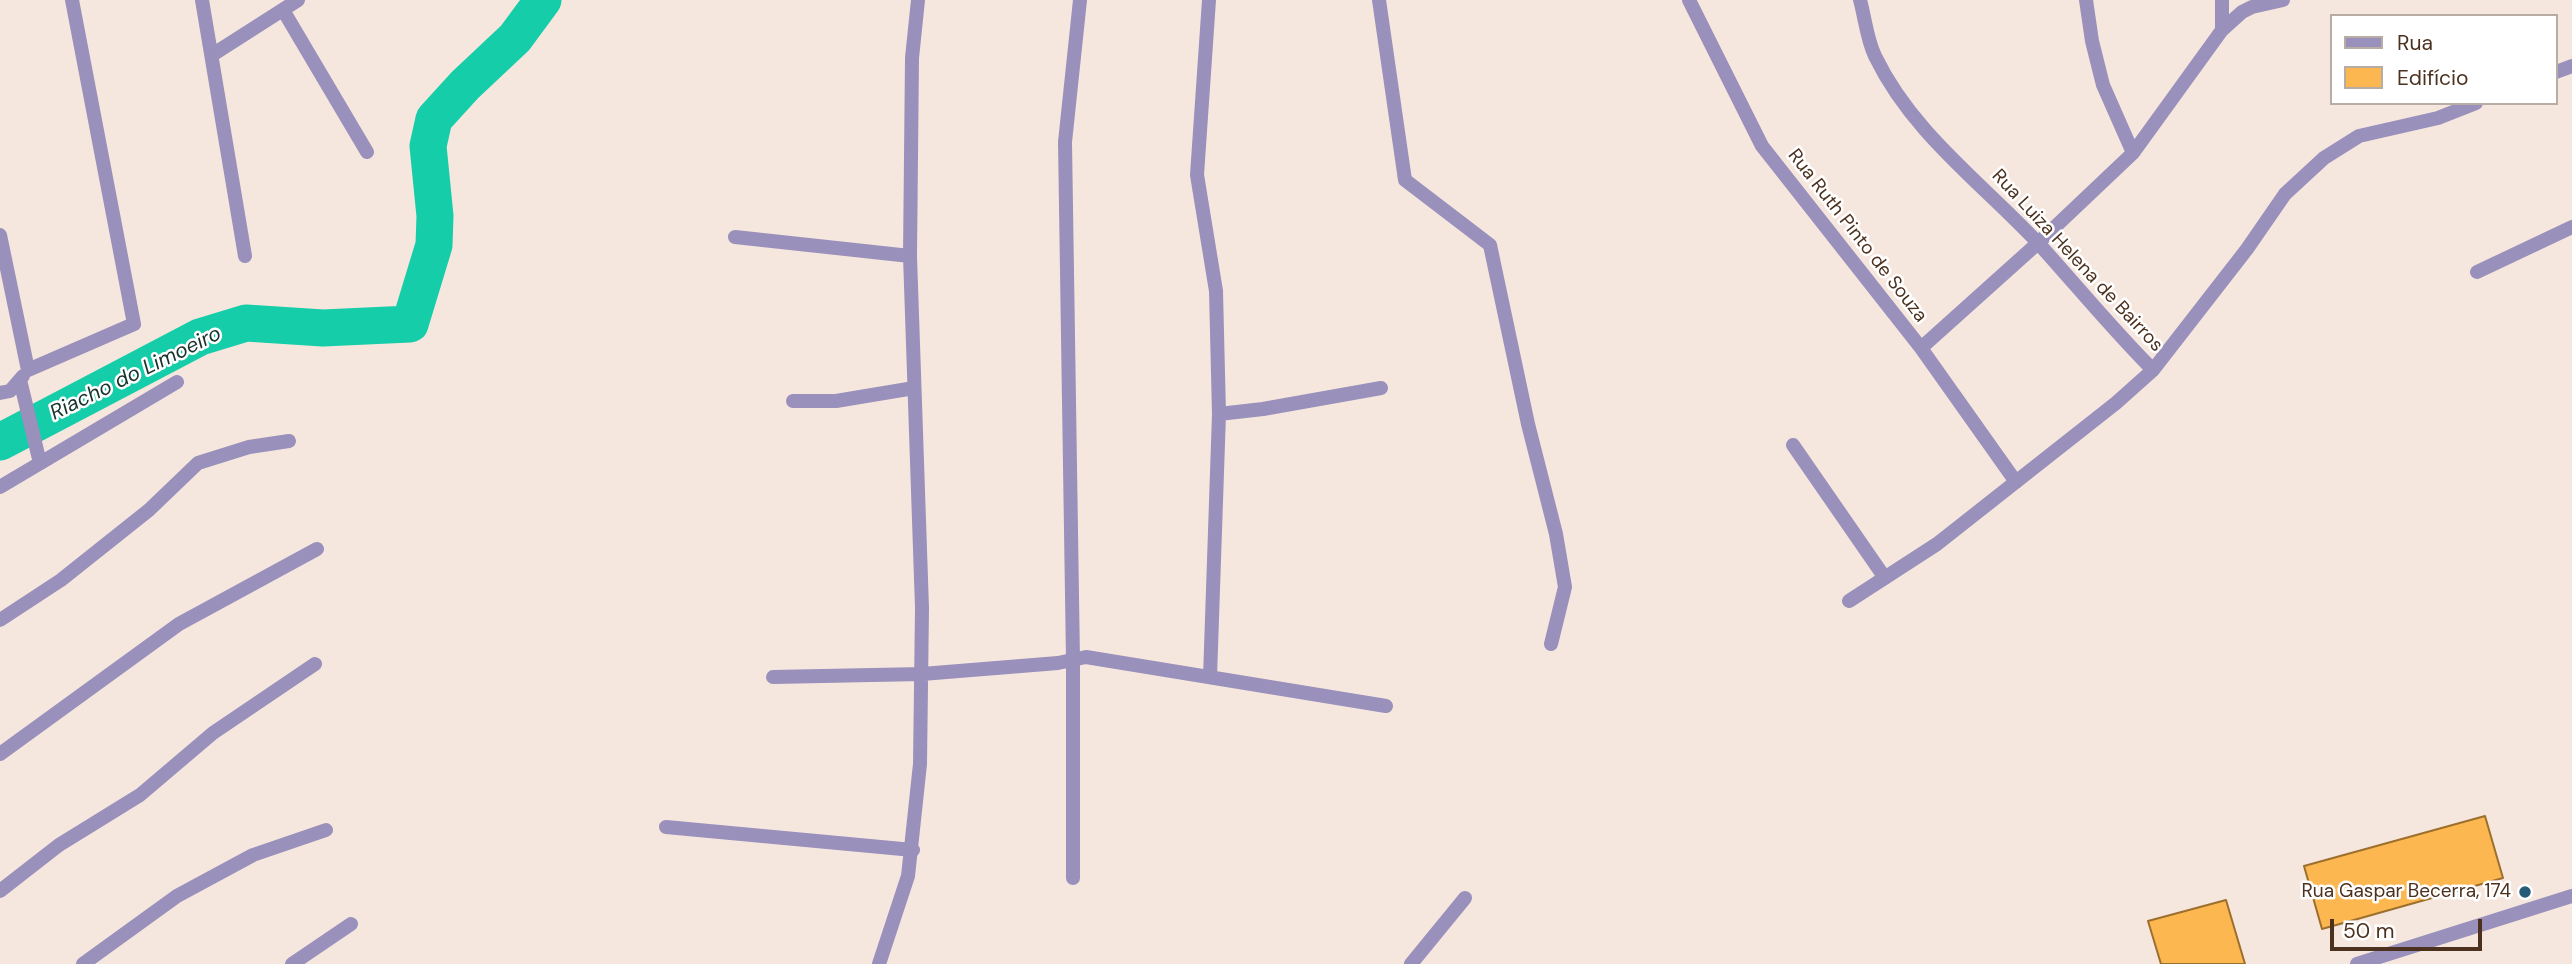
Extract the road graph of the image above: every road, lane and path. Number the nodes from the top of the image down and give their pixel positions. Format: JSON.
{"nodes":[{"id":1,"x":72,"y":0,"type":"edge"},
{"id":2,"x":202,"y":0,"type":"edge"},
{"id":3,"x":298,"y":0,"type":"edge"},
{"id":4,"x":918,"y":0,"type":"edge"},
{"id":5,"x":1080,"y":0,"type":"edge"},
{"id":6,"x":1209,"y":0,"type":"edge"},
{"id":7,"x":1379,"y":0,"type":"edge"},
{"id":8,"x":1689,"y":0,"type":"edge"},
{"id":9,"x":1860,"y":0,"type":"edge"},
{"id":10,"x":2086,"y":0,"type":"edge"},
{"id":11,"x":2222,"y":0,"type":"edge"},
{"id":12,"x":2283,"y":0,"type":"edge"},
{"id":13,"x":283,"y":10,"type":"junction"},
{"id":14,"x":2222,"y":30,"type":"junction"},
{"id":15,"x":212,"y":55,"type":"junction"},
{"id":16,"x":2471,"y":105,"type":"edge"},
{"id":17,"x":367,"y":152,"type":"dead end"},
{"id":18,"x":2133,"y":153,"type":"junction"},
{"id":19,"x":2572,"y":227,"type":"edge"},
{"id":20,"x":0,"y":235,"type":"edge"},
{"id":21,"x":735,"y":237,"type":"dead end"},
{"id":22,"x":2038,"y":243,"type":"junction"},
{"id":23,"x":245,"y":256,"type":"dead end"},
{"id":24,"x":910,"y":257,"type":"junction"},
{"id":25,"x":2477,"y":272,"type":"dead end"},
{"id":26,"x":1920,"y":348,"type":"junction"},
{"id":27,"x":2153,"y":370,"type":"junction"},
{"id":28,"x":24,"y":375,"type":"junction"},
{"id":29,"x":177,"y":383,"type":"dead end"},
{"id":30,"x":914,"y":388,"type":"junction"},
{"id":31,"x":1381,"y":388,"type":"dead end"},
{"id":32,"x":0,"y":393,"type":"edge"},
{"id":33,"x":793,"y":401,"type":"dead end"},
{"id":34,"x":1219,"y":414,"type":"junction"},
{"id":35,"x":289,"y":441,"type":"dead end"},
{"id":36,"x":1793,"y":445,"type":"dead end"},
{"id":37,"x":40,"y":463,"type":"junction"},
{"id":38,"x":2016,"y":482,"type":"junction"},
{"id":39,"x":0,"y":487,"type":"edge"},
{"id":40,"x":317,"y":550,"type":"dead end"},
{"id":41,"x":1885,"y":578,"type":"junction"},
{"id":42,"x":1849,"y":601,"type":"dead end"},
{"id":43,"x":0,"y":620,"type":"edge"},
{"id":44,"x":1551,"y":644,"type":"dead end"},
{"id":45,"x":1073,"y":660,"type":"junction"},
{"id":46,"x":315,"y":664,"type":"dead end"},
{"id":47,"x":922,"y":674,"type":"junction"},
{"id":48,"x":773,"y":677,"type":"dead end"},
{"id":49,"x":1210,"y":677,"type":"junction"},
{"id":50,"x":1386,"y":706,"type":"dead end"},
{"id":51,"x":0,"y":754,"type":"edge"},
{"id":52,"x":666,"y":827,"type":"dead end"},
{"id":53,"x":326,"y":830,"type":"dead end"},
{"id":54,"x":913,"y":850,"type":"junction"},
{"id":55,"x":1073,"y":878,"type":"dead end"},
{"id":56,"x":0,"y":891,"type":"edge"},
{"id":57,"x":2572,"y":897,"type":"edge"},
{"id":58,"x":1465,"y":898,"type":"dead end"},
{"id":59,"x":351,"y":924,"type":"dead end"},
{"id":60,"x":83,"y":964,"type":"edge"},
{"id":61,"x":292,"y":964,"type":"edge"},
{"id":62,"x":879,"y":964,"type":"edge"},
{"id":63,"x":1411,"y":964,"type":"edge"},
{"id":64,"x":2357,"y":964,"type":"edge"}],
"edges":[{"from":1,"to":28,"type":"street"},
{"from":2,"to":15,"type":"street"},
{"from":3,"to":13,"type":"street"},
{"from":4,"to":24,"type":"street"},
{"from":5,"to":45,"type":"street"},
{"from":6,"to":34,"type":"street"},
{"from":7,"to":44,"type":"street"},
{"from":8,"to":26,"type":"street","name":"Rua Ruth Pinto de Souza"},
{"from":9,"to":22,"type":"street","name":"Rua Luiza Helena de Bairros"},
{"from":10,"to":18,"type":"street"},
{"from":11,"to":14,"type":"street"},
{"from":12,"to":14,"type":"street"},
{"from":13,"to":15,"type":"street"},
{"from":13,"to":17,"type":"street"},
{"from":14,"to":18,"type":"street"},
{"from":15,"to":23,"type":"street"},
{"from":16,"to":27,"type":"street"},
{"from":18,"to":22,"type":"street"},
{"from":19,"to":25,"type":"street"},
{"from":20,"to":28,"type":"street"},
{"from":21,"to":24,"type":"street"},
{"from":22,"to":26,"type":"street"},
{"from":22,"to":27,"type":"street","name":"Rua Luiza Helena de Bairros"},
{"from":24,"to":30,"type":"street"},
{"from":26,"to":38,"type":"street","name":"Rua Ruth Pinto de Souza"},
{"from":27,"to":38,"type":"street","name":"Rua Luiza Helena de Bairros"},
{"from":28,"to":32,"type":"street"},
{"from":28,"to":37,"type":"street"},
{"from":29,"to":37,"type":"street"},
{"from":30,"to":33,"type":"street"},
{"from":30,"to":47,"type":"street"},
{"from":31,"to":34,"type":"street"},
{"from":34,"to":49,"type":"street"},
{"from":35,"to":43,"type":"street"},
{"from":36,"to":41,"type":"street"},
{"from":37,"to":39,"type":"street"},
{"from":38,"to":41,"type":"street","name":"Rua Luiza Helena de Bairros"},
{"from":40,"to":51,"type":"street"},
{"from":41,"to":42,"type":"street","name":"Rua Luiza Helena de Bairros"},
{"from":45,"to":47,"type":"street"},
{"from":45,"to":49,"type":"street"},
{"from":45,"to":55,"type":"street"},
{"from":46,"to":56,"type":"street"},
{"from":47,"to":48,"type":"street"},
{"from":47,"to":54,"type":"street"},
{"from":49,"to":50,"type":"street"},
{"from":52,"to":54,"type":"street"},
{"from":53,"to":60,"type":"street"},
{"from":54,"to":62,"type":"street"},
{"from":57,"to":64,"type":"street"},
{"from":58,"to":63,"type":"street"},
{"from":59,"to":61,"type":"street"}]}
